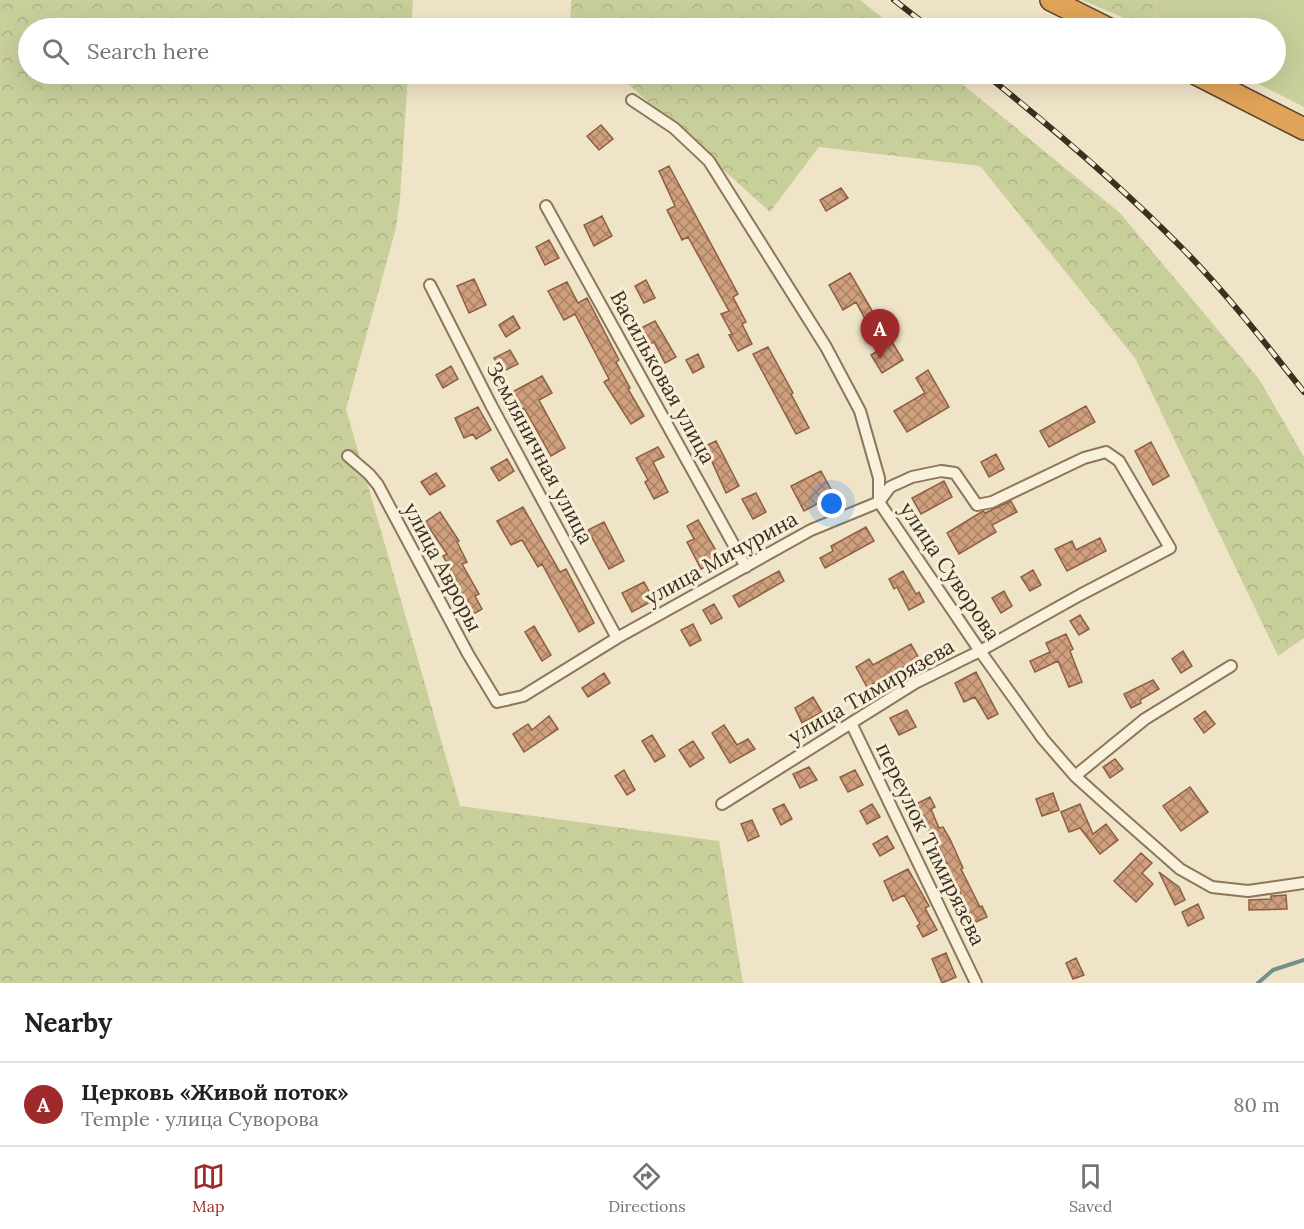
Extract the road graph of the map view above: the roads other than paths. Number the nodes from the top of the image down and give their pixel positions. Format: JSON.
{"nodes":[{"id":1,"x":1051,"y":0,"type":"edge"},
{"id":2,"x":1087,"y":18,"type":"edge"},
{"id":3,"x":1216,"y":84,"type":"edge"},
{"id":4,"x":632,"y":100,"type":"dead end"},
{"id":5,"x":1304,"y":129,"type":"edge"},
{"id":6,"x":546,"y":206,"type":"dead end"},
{"id":7,"x":430,"y":285,"type":"dead end"},
{"id":8,"x":348,"y":456,"type":"dead end"},
{"id":9,"x":879,"y":502,"type":"junction"},
{"id":10,"x":1170,"y":548,"type":"joint"},
{"id":11,"x":746,"y":567,"type":"junction"},
{"id":12,"x":617,"y":638,"type":"junction"},
{"id":13,"x":980,"y":651,"type":"junction"},
{"id":14,"x":1231,"y":666,"type":"dead end"},
{"id":15,"x":497,"y":702,"type":"joint"},
{"id":16,"x":851,"y":723,"type":"junction"},
{"id":17,"x":1075,"y":776,"type":"junction"},
{"id":18,"x":722,"y":804,"type":"dead end"},
{"id":19,"x":1304,"y":884,"type":"edge"},
{"id":20,"x":976,"y":983,"type":"edge"}],
"edges":[{"from":1,"to":2,"type":"highway"},
{"from":3,"to":5,"type":"highway"},
{"from":4,"to":9,"type":"street","name":"улица Суворова"},
{"from":6,"to":11,"type":"street","name":"Васильковая улица"},
{"from":7,"to":12,"type":"street","name":"Земляничная улица"},
{"from":8,"to":15,"type":"street","name":"улица Авроры"},
{"from":9,"to":10,"type":"street","name":"улица Мичурина"},
{"from":9,"to":11,"type":"street","name":"улица Мичурина"},
{"from":9,"to":13,"type":"street","name":"улица Суворова"},
{"from":10,"to":13,"type":"street","name":"улица Тимирязева"},
{"from":11,"to":12,"type":"street","name":"улица Мичурина"},
{"from":12,"to":15,"type":"street","name":"улица Мичурина"},
{"from":13,"to":16,"type":"street","name":"улица Тимирязева"},
{"from":13,"to":17,"type":"street","name":"улица Суворова"},
{"from":14,"to":17,"type":"street"},
{"from":16,"to":18,"type":"street","name":"улица Тимирязева"},
{"from":16,"to":20,"type":"street","name":"переулок Тимирязева"},
{"from":17,"to":19,"type":"street","name":"улица Суворова"}]}
